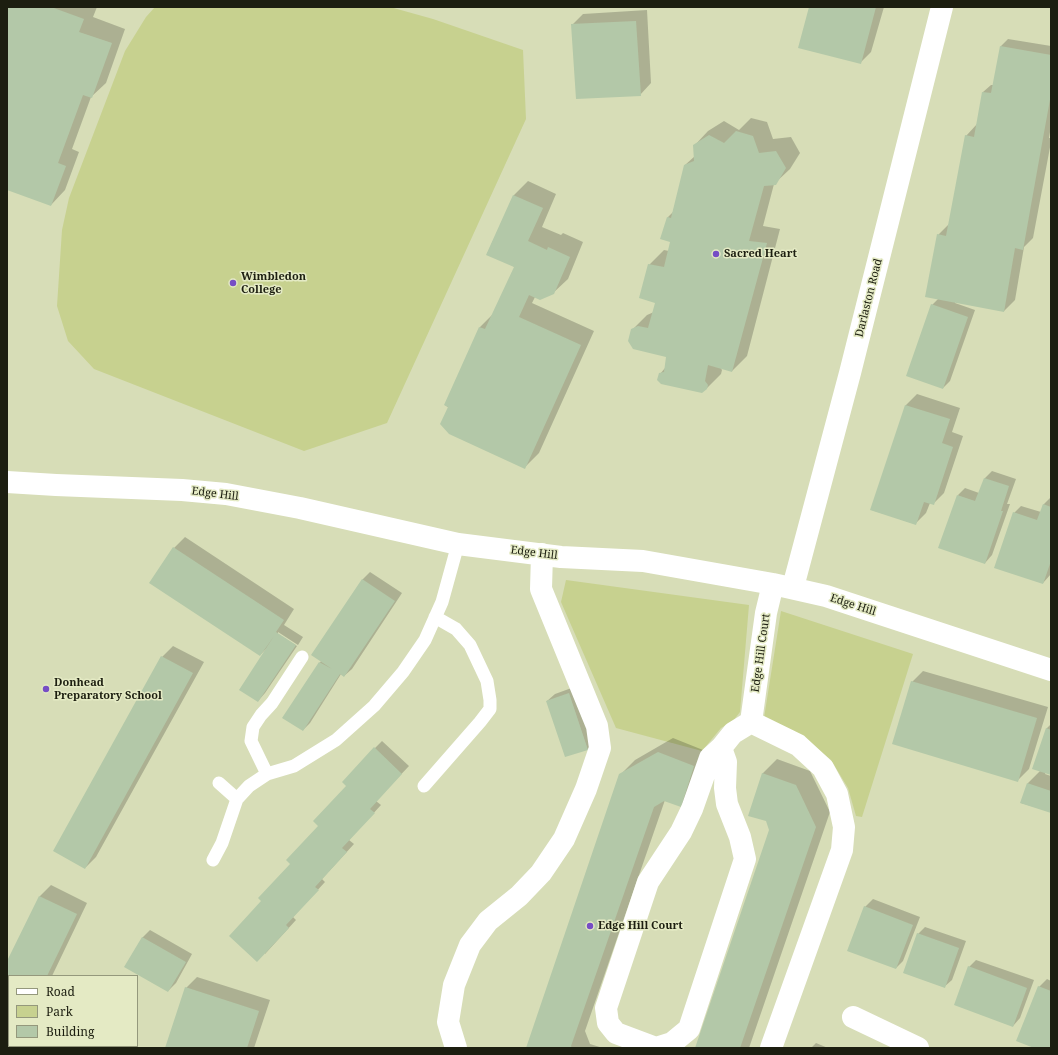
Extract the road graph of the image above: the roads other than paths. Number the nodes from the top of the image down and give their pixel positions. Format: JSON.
{"nodes":[{"id":1,"x":942,"y":7,"type":"edge"},
{"id":2,"x":7,"y":482,"type":"edge"},
{"id":3,"x":458,"y":544,"type":"junction"},
{"id":4,"x":542,"y":554,"type":"junction"},
{"id":5,"x":783,"y":586,"type":"junction"},
{"id":6,"x":435,"y":617,"type":"junction"},
{"id":7,"x":302,"y":657,"type":"dead end"},
{"id":8,"x":1051,"y":670,"type":"edge"},
{"id":9,"x":751,"y":722,"type":"junction"},
{"id":10,"x":721,"y":748,"type":"junction"},
{"id":11,"x":267,"y":774,"type":"junction"},
{"id":12,"x":219,"y":783,"type":"dead end"},
{"id":13,"x":424,"y":786,"type":"dead end"},
{"id":14,"x":237,"y":799,"type":"junction"},
{"id":15,"x":213,"y":860,"type":"dead end"},
{"id":16,"x":853,"y":1017,"type":"dead end"},
{"id":17,"x":456,"y":1048,"type":"edge"},
{"id":18,"x":771,"y":1048,"type":"edge"},
{"id":19,"x":918,"y":1048,"type":"edge"}],
"edges":[{"from":1,"to":5,"type":"street","name":"Darlaston Road"},
{"from":2,"to":3,"type":"street","name":"Edge Hill"},
{"from":3,"to":4,"type":"street","name":"Edge Hill"},
{"from":3,"to":6,"type":"lane"},
{"from":4,"to":5,"type":"street","name":"Edge Hill"},
{"from":4,"to":17,"type":"street"},
{"from":5,"to":8,"type":"street","name":"Edge Hill"},
{"from":5,"to":9,"type":"street","name":"Edge Hill Court"},
{"from":6,"to":11,"type":"lane"},
{"from":6,"to":13,"type":"lane"},
{"from":7,"to":11,"type":"lane"},
{"from":9,"to":10,"type":"street"},
{"from":9,"to":18,"type":"street"},
{"from":10,"to":10,"type":"street"},
{"from":11,"to":14,"type":"lane"},
{"from":12,"to":14,"type":"lane"},
{"from":14,"to":15,"type":"lane"},
{"from":16,"to":19,"type":"street"}]}
